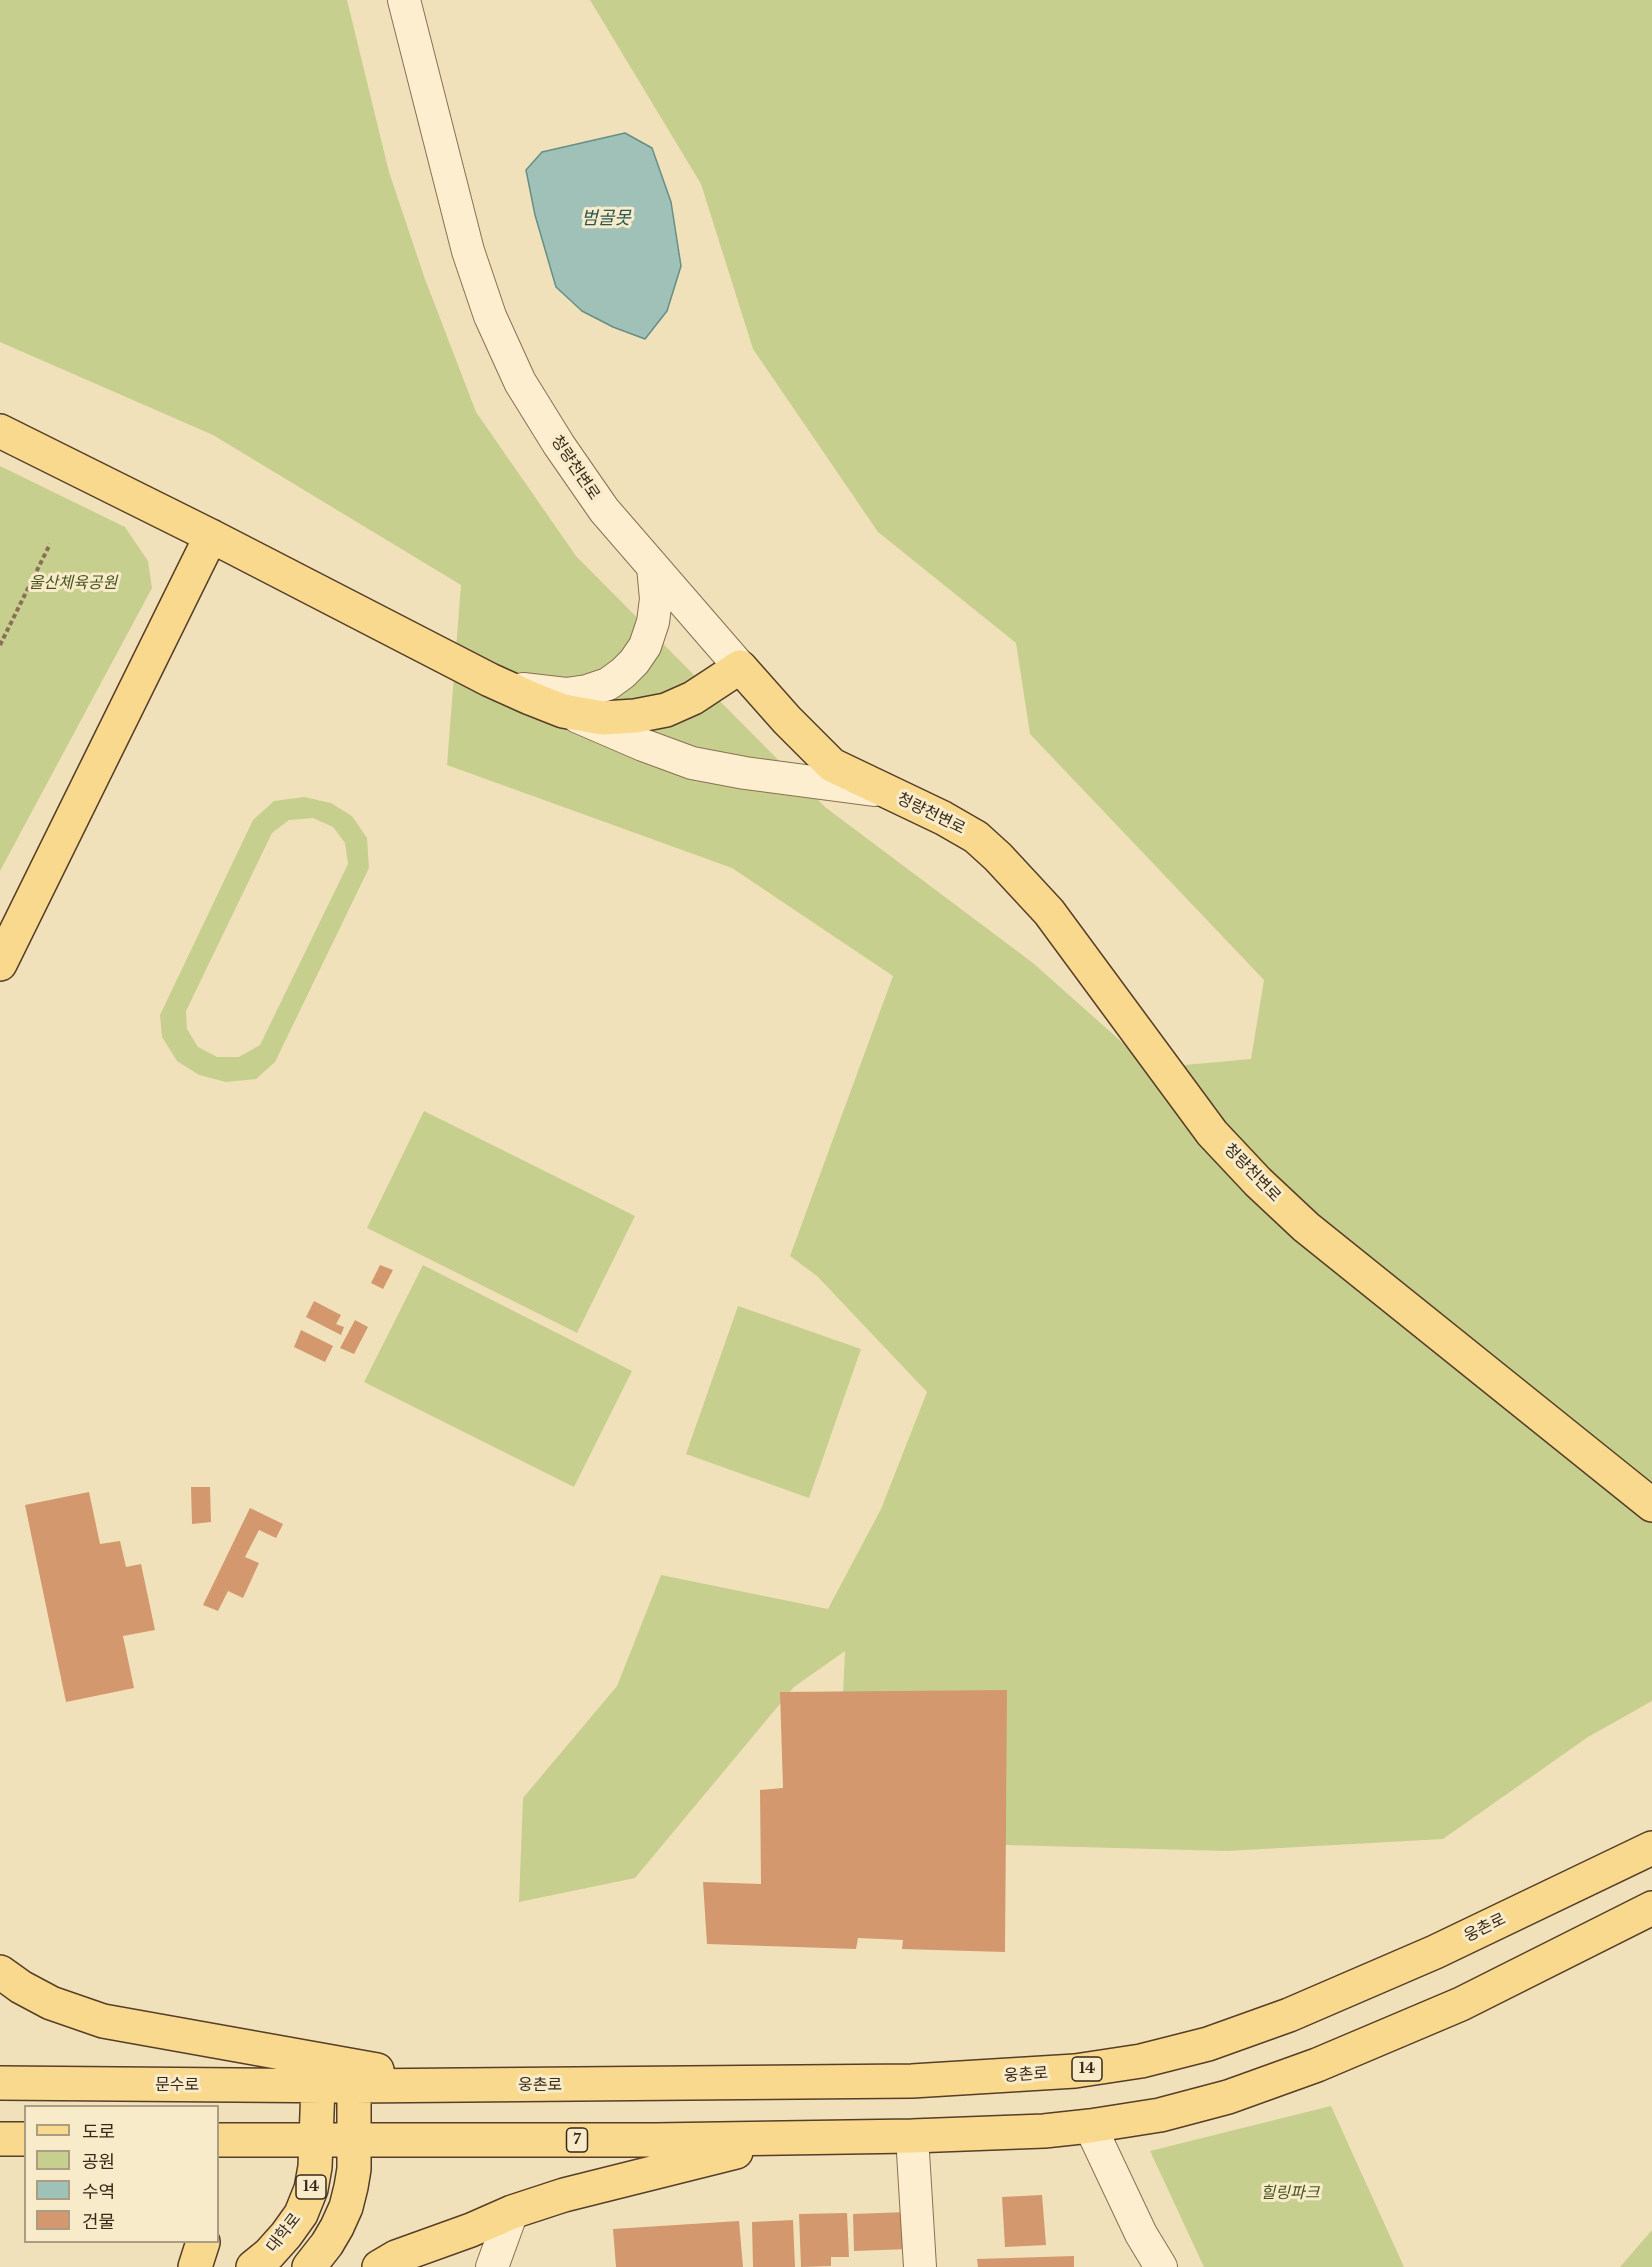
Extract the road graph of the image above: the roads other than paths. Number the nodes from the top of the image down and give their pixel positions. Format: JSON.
{"nodes":[{"id":1,"x":404,"y":0,"type":"edge"},
{"id":2,"x":0,"y":431,"type":"edge"},
{"id":3,"x":211,"y":536,"type":"junction"},
{"id":4,"x":652,"y":567,"type":"junction"},
{"id":5,"x":740,"y":667,"type":"junction"},
{"id":6,"x":490,"y":680,"type":"junction"},
{"id":7,"x":563,"y":711,"type":"junction"},
{"id":8,"x":884,"y":792,"type":"junction"},
{"id":9,"x":0,"y":964,"type":"edge"},
{"id":10,"x":1652,"y":1505,"type":"edge"},
{"id":11,"x":1652,"y":1848,"type":"edge"},
{"id":12,"x":1652,"y":1908,"type":"edge"},
{"id":13,"x":0,"y":1972,"type":"edge"},
{"id":14,"x":337,"y":2078,"type":"junction"},
{"id":15,"x":0,"y":2083,"type":"edge"},
{"id":16,"x":1090,"y":2126,"type":"junction"},
{"id":17,"x":912,"y":2136,"type":"junction"},
{"id":18,"x":800,"y":2137,"type":"junction"},
{"id":19,"x":219,"y":2140,"type":"edge"},
{"id":20,"x":317,"y":2141,"type":"junction"},
{"id":21,"x":354,"y":2141,"type":"junction"},
{"id":22,"x":512,"y":2212,"type":"junction"},
{"id":23,"x":202,"y":2243,"type":"edge"},
{"id":24,"x":195,"y":2267,"type":"edge"},
{"id":25,"x":253,"y":2267,"type":"edge"},
{"id":26,"x":309,"y":2267,"type":"edge"},
{"id":27,"x":379,"y":2267,"type":"edge"},
{"id":28,"x":493,"y":2267,"type":"edge"},
{"id":29,"x":920,"y":2267,"type":"edge"},
{"id":30,"x":1161,"y":2267,"type":"edge"}],
"edges":[{"from":1,"to":4,"type":"street","name":"청량천변로"},
{"from":2,"to":3,"type":"main road"},
{"from":3,"to":6,"type":"main road"},
{"from":3,"to":9,"type":"main road"},
{"from":4,"to":5,"type":"street","name":"청량천변로"},
{"from":4,"to":6,"type":"street"},
{"from":5,"to":7,"type":"main road"},
{"from":5,"to":8,"type":"main road","name":"청량천변로"},
{"from":6,"to":7,"type":"main road"},
{"from":7,"to":8,"type":"street"},
{"from":8,"to":10,"type":"main road","name":"청량천변로"},
{"from":11,"to":14,"type":"main road","name":"웅촌로","number":"14"},
{"from":12,"to":16,"type":"main road"},
{"from":13,"to":14,"type":"main road"},
{"from":14,"to":15,"type":"main road","name":"문수로"},
{"from":14,"to":20,"type":"main road","name":"대학로","number":"14"},
{"from":14,"to":21,"type":"main road"},
{"from":16,"to":17,"type":"main road"},
{"from":16,"to":30,"type":"street"},
{"from":17,"to":18,"type":"main road"},
{"from":17,"to":29,"type":"street"},
{"from":18,"to":21,"type":"main road","number":"7"},
{"from":18,"to":22,"type":"main road"},
{"from":19,"to":20,"type":"main road"},
{"from":20,"to":21,"type":"main road"},
{"from":20,"to":25,"type":"main road","name":"대학로","number":"14"},
{"from":21,"to":26,"type":"main road"},
{"from":22,"to":27,"type":"main road"},
{"from":22,"to":28,"type":"street"},
{"from":23,"to":24,"type":"main road"}]}
